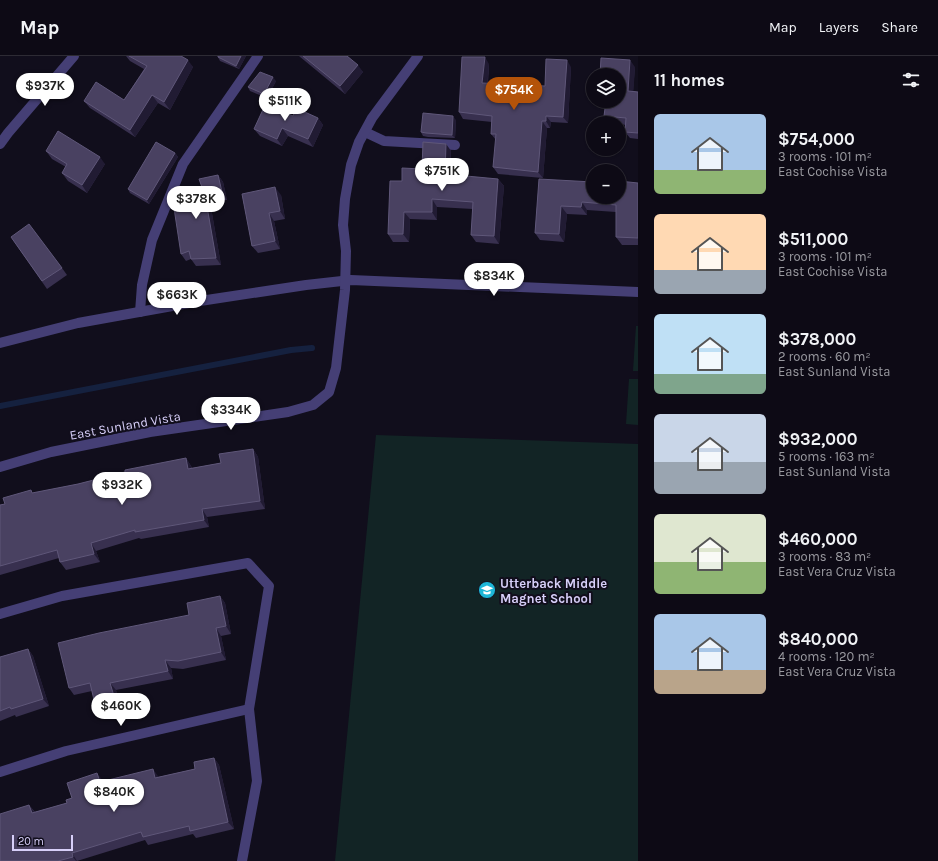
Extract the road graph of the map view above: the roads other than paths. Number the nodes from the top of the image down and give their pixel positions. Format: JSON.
{"nodes":[{"id":1,"x":74,"y":56,"type":"edge"},
{"id":2,"x":258,"y":56,"type":"edge"},
{"id":3,"x":418,"y":56,"type":"edge"},
{"id":4,"x":365,"y":132,"type":"junction"},
{"id":5,"x":0,"y":144,"type":"edge"},
{"id":6,"x":455,"y":145,"type":"dead end"},
{"id":7,"x":349,"y":280,"type":"junction"},
{"id":8,"x":638,"y":292,"type":"edge"},
{"id":9,"x":140,"y":312,"type":"junction"},
{"id":10,"x":0,"y":342,"type":"edge"},
{"id":11,"x":0,"y":467,"type":"edge"},
{"id":12,"x":0,"y":614,"type":"edge"},
{"id":13,"x":249,"y":709,"type":"junction"},
{"id":14,"x":0,"y":772,"type":"edge"},
{"id":15,"x":242,"y":861,"type":"edge"}],
"edges":[{"from":1,"to":5,"type":"street"},
{"from":2,"to":9,"type":"street"},
{"from":3,"to":4,"type":"street","name":"East Sunland Vista"},
{"from":4,"to":6,"type":"street"},
{"from":4,"to":7,"type":"street","name":"East Sunland Vista"},
{"from":7,"to":8,"type":"street"},
{"from":7,"to":9,"type":"street"},
{"from":7,"to":11,"type":"street","name":"East Sunland Vista"},
{"from":9,"to":10,"type":"street"},
{"from":12,"to":13,"type":"street"},
{"from":13,"to":14,"type":"street"},
{"from":13,"to":15,"type":"street"}]}
